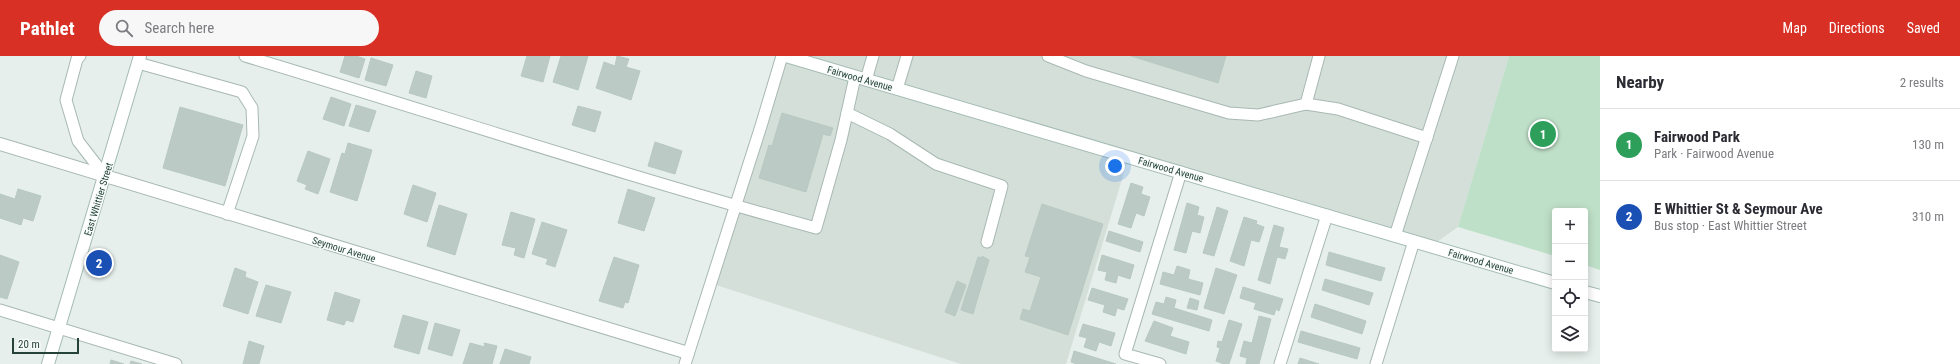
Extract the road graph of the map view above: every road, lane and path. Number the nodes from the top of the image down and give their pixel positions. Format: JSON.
{"nodes":[{"id":1,"x":80,"y":56,"type":"edge"},
{"id":2,"x":245,"y":56,"type":"edge"},
{"id":3,"x":782,"y":56,"type":"edge"},
{"id":4,"x":786,"y":56,"type":"edge"},
{"id":5,"x":873,"y":56,"type":"edge"},
{"id":6,"x":907,"y":56,"type":"edge"},
{"id":7,"x":1048,"y":56,"type":"edge"},
{"id":8,"x":1319,"y":56,"type":"edge"},
{"id":9,"x":1453,"y":56,"type":"edge"},
{"id":10,"x":139,"y":60,"type":"edge"},
{"id":11,"x":860,"y":79,"type":"junction"},
{"id":12,"x":897,"y":89,"type":"junction"},
{"id":13,"x":1306,"y":104,"type":"junction"},
{"id":14,"x":847,"y":113,"type":"junction"},
{"id":15,"x":1427,"y":138,"type":"junction"},
{"id":16,"x":0,"y":144,"type":"edge"},
{"id":17,"x":1181,"y":172,"type":"junction"},
{"id":18,"x":105,"y":176,"type":"junction"},
{"id":19,"x":736,"y":206,"type":"junction"},
{"id":20,"x":227,"y":214,"type":"junction"},
{"id":21,"x":1327,"y":215,"type":"junction"},
{"id":22,"x":1394,"y":236,"type":"junction"},
{"id":23,"x":1414,"y":241,"type":"junction"},
{"id":24,"x":987,"y":242,"type":"dead end"},
{"id":25,"x":1552,"y":282,"type":"edge"},
{"id":26,"x":1588,"y":293,"type":"edge"},
{"id":27,"x":1600,"y":296,"type":"edge"},
{"id":28,"x":0,"y":310,"type":"edge"},
{"id":29,"x":60,"y":328,"type":"junction"},
{"id":30,"x":687,"y":358,"type":"edge"},
{"id":31,"x":48,"y":364,"type":"edge"},
{"id":32,"x":176,"y":364,"type":"edge"},
{"id":33,"x":1160,"y":364,"type":"edge"},
{"id":34,"x":1280,"y":364,"type":"edge"},
{"id":35,"x":1376,"y":364,"type":"edge"}],
"edges":[{"from":1,"to":18,"type":"lane"},
{"from":2,"to":19,"type":"lane"},
{"from":3,"to":19,"type":"lane"},
{"from":4,"to":11,"type":"street","name":"Fairwood Avenue"},
{"from":5,"to":11,"type":"lane"},
{"from":6,"to":12,"type":"lane"},
{"from":7,"to":13,"type":"lane"},
{"from":8,"to":13,"type":"lane"},
{"from":9,"to":15,"type":"lane"},
{"from":10,"to":18,"type":"street","name":"East Whittier Street"},
{"from":10,"to":20,"type":"lane"},
{"from":11,"to":12,"type":"street","name":"Fairwood Avenue"},
{"from":11,"to":14,"type":"lane"},
{"from":12,"to":17,"type":"street","name":"Fairwood Avenue"},
{"from":13,"to":15,"type":"lane"},
{"from":14,"to":19,"type":"lane"},
{"from":14,"to":24,"type":"lane"},
{"from":15,"to":22,"type":"lane"},
{"from":16,"to":18,"type":"street","name":"Seymour Avenue"},
{"from":17,"to":21,"type":"street","name":"Fairwood Avenue"},
{"from":17,"to":33,"type":"lane"},
{"from":18,"to":20,"type":"street","name":"Seymour Avenue"},
{"from":18,"to":29,"type":"street","name":"East Whittier Street"},
{"from":19,"to":30,"type":"lane"},
{"from":20,"to":30,"type":"street","name":"Seymour Avenue"},
{"from":21,"to":22,"type":"street","name":"Fairwood Avenue"},
{"from":21,"to":34,"type":"lane"},
{"from":22,"to":23,"type":"street","name":"Fairwood Avenue"},
{"from":23,"to":25,"type":"street","name":"Fairwood Avenue"},
{"from":23,"to":35,"type":"lane"},
{"from":26,"to":27,"type":"street"},
{"from":28,"to":29,"type":"lane"},
{"from":29,"to":31,"type":"street","name":"East Whittier Street"},
{"from":29,"to":32,"type":"lane"}]}
